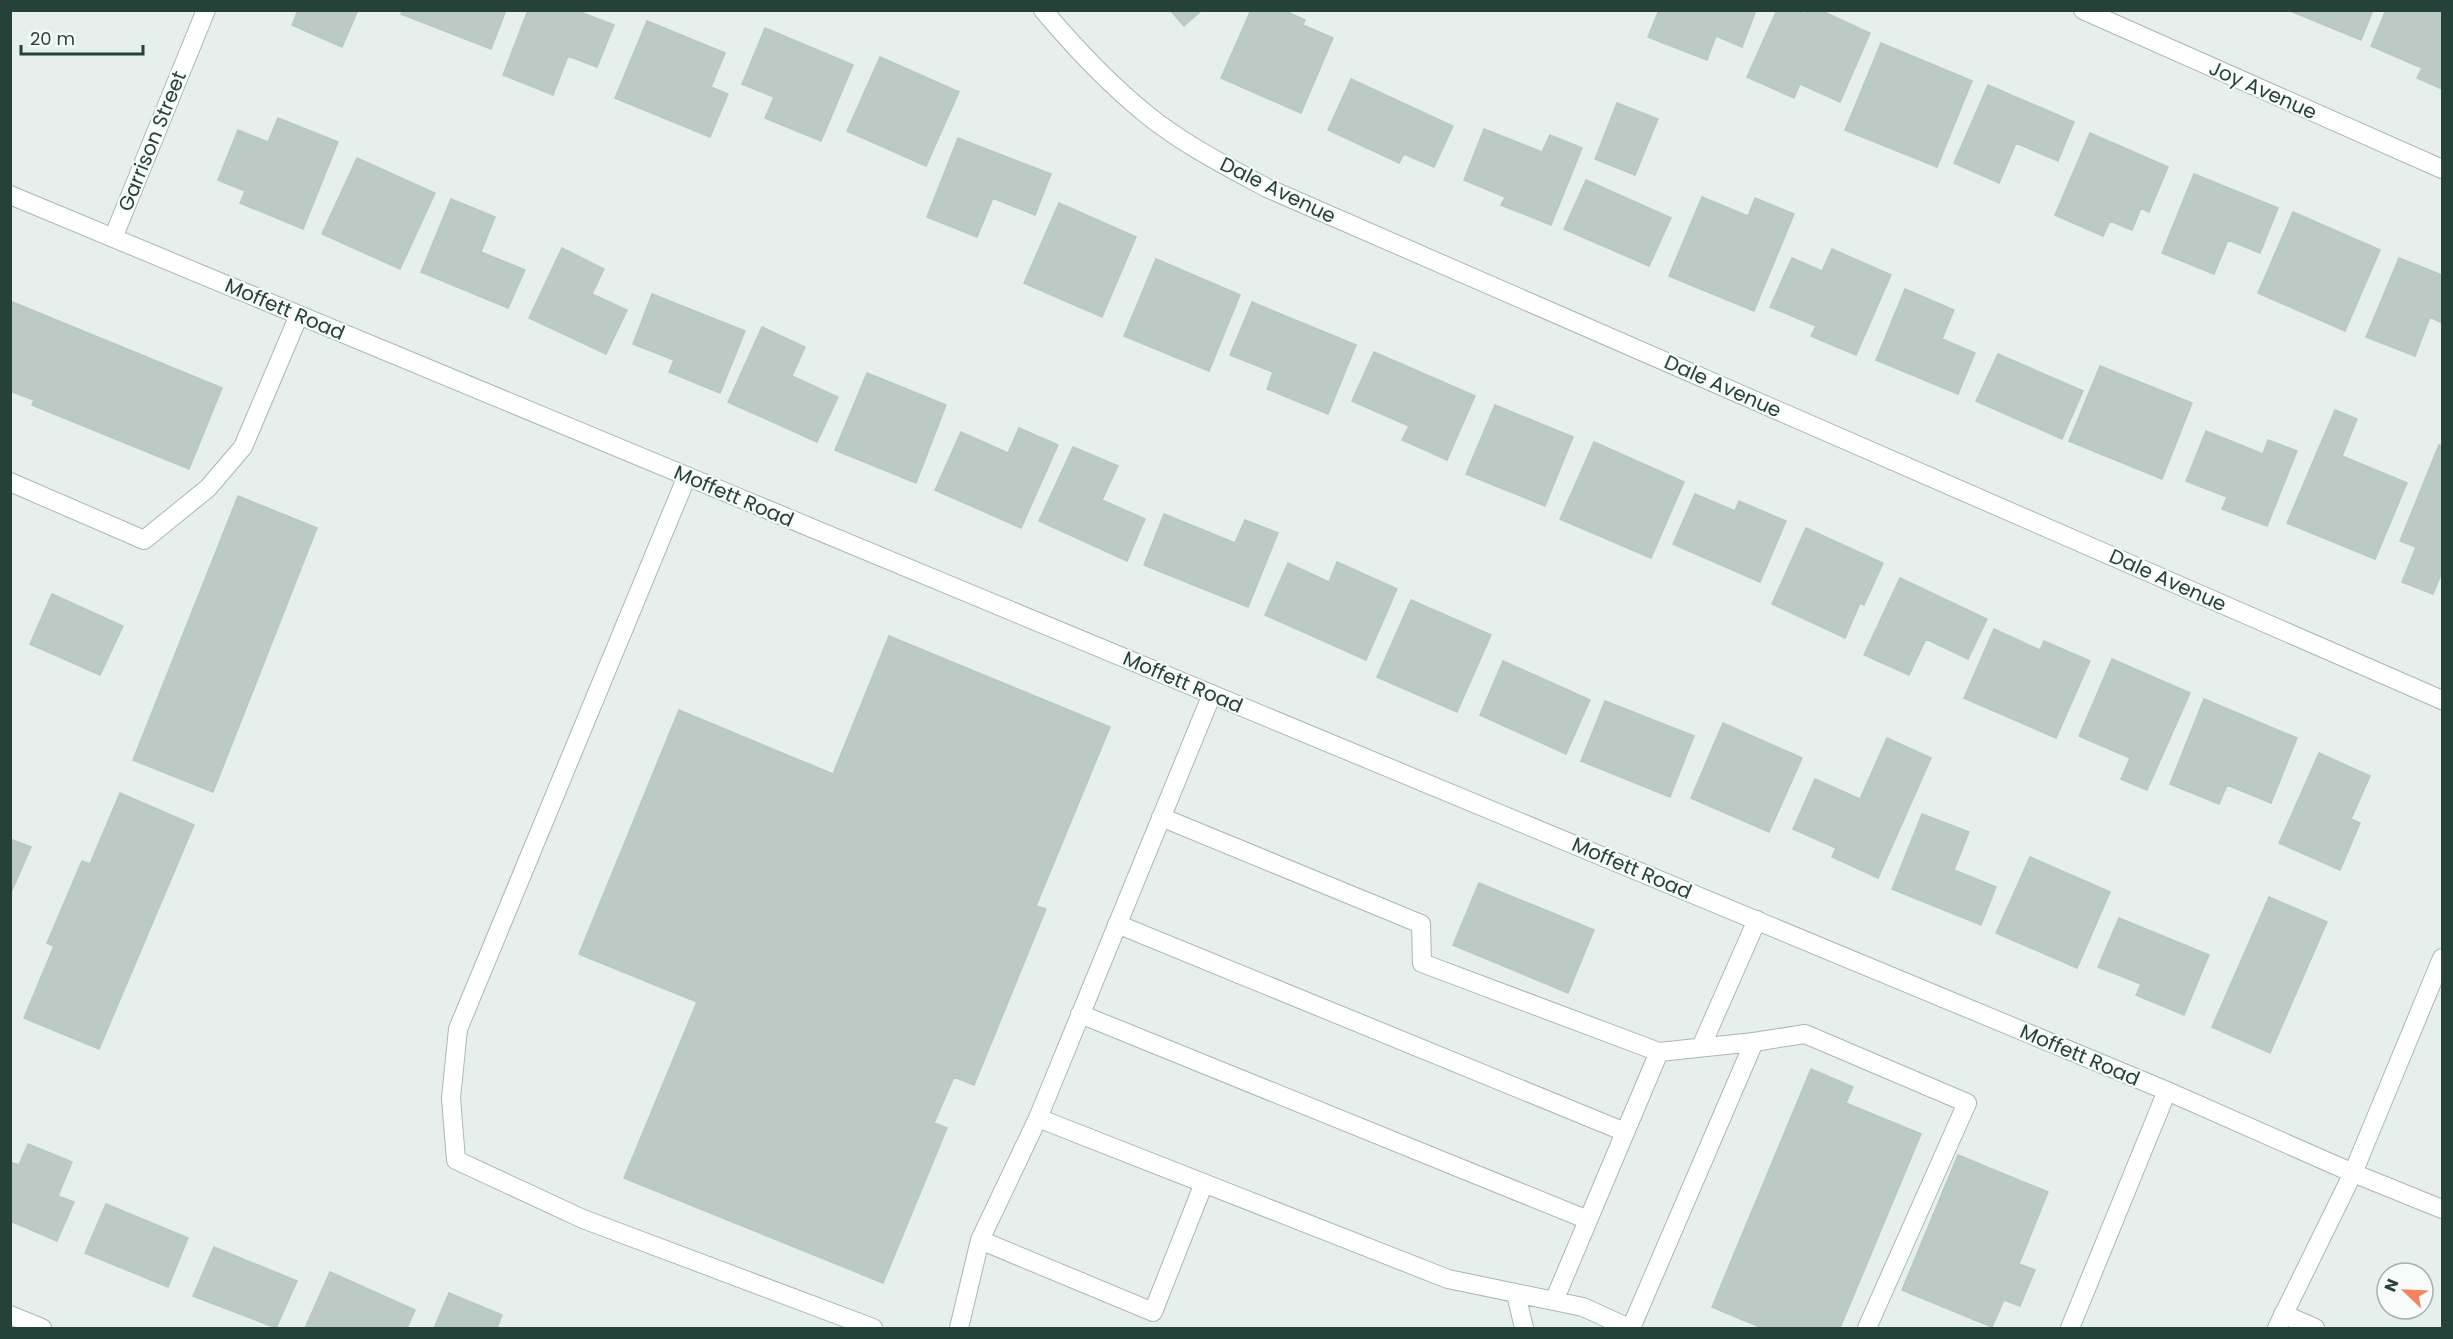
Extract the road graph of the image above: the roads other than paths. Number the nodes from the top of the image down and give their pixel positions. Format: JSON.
{"nodes":[{"id":1,"x":206,"y":10,"type":"edge"},
{"id":2,"x":1043,"y":10,"type":"edge"},
{"id":3,"x":2083,"y":10,"type":"edge"},
{"id":4,"x":2442,"y":169,"type":"edge"},
{"id":5,"x":10,"y":195,"type":"edge"},
{"id":6,"x":113,"y":238,"type":"junction"},
{"id":7,"x":299,"y":315,"type":"junction"},
{"id":8,"x":687,"y":476,"type":"junction"},
{"id":9,"x":10,"y":482,"type":"edge"},
{"id":10,"x":1212,"y":694,"type":"junction"},
{"id":11,"x":2442,"y":700,"type":"edge"},
{"id":12,"x":1161,"y":817,"type":"junction"},
{"id":13,"x":1757,"y":920,"type":"junction"},
{"id":14,"x":1117,"y":924,"type":"junction"},
{"id":15,"x":2442,"y":958,"type":"edge"},
{"id":16,"x":1080,"y":1014,"type":"junction"},
{"id":17,"x":1755,"y":1042,"type":"junction"},
{"id":18,"x":1701,"y":1047,"type":"junction"},
{"id":19,"x":1659,"y":1052,"type":"junction"},
{"id":20,"x":2167,"y":1091,"type":"junction"},
{"id":21,"x":1038,"y":1118,"type":"junction"},
{"id":22,"x":1624,"y":1132,"type":"junction"},
{"id":23,"x":2353,"y":1173,"type":"junction"},
{"id":24,"x":1204,"y":1184,"type":"junction"},
{"id":25,"x":2442,"y":1209,"type":"edge"},
{"id":26,"x":1588,"y":1220,"type":"junction"},
{"id":27,"x":980,"y":1240,"type":"junction"},
{"id":28,"x":1516,"y":1294,"type":"junction"},
{"id":29,"x":1554,"y":1301,"type":"junction"},
{"id":30,"x":10,"y":1315,"type":"edge"},
{"id":31,"x":1148,"y":1320,"type":"edge"},
{"id":32,"x":2280,"y":1321,"type":"edge"},
{"id":33,"x":42,"y":1329,"type":"edge"},
{"id":34,"x":873,"y":1329,"type":"edge"},
{"id":35,"x":959,"y":1329,"type":"edge"},
{"id":36,"x":1524,"y":1329,"type":"edge"},
{"id":37,"x":1630,"y":1329,"type":"edge"},
{"id":38,"x":1867,"y":1329,"type":"edge"},
{"id":39,"x":2070,"y":1329,"type":"edge"},
{"id":40,"x":2315,"y":1329,"type":"edge"}],
"edges":[{"from":1,"to":6,"type":"street","name":"Garrison Street"},
{"from":2,"to":11,"type":"street","name":"Dale Avenue"},
{"from":3,"to":4,"type":"street","name":"Joy Avenue"},
{"from":5,"to":6,"type":"street","name":"Moffett Road"},
{"from":6,"to":7,"type":"street","name":"Moffett Road"},
{"from":7,"to":8,"type":"street","name":"Moffett Road"},
{"from":7,"to":9,"type":"street"},
{"from":8,"to":10,"type":"street","name":"Moffett Road"},
{"from":8,"to":34,"type":"street"},
{"from":10,"to":12,"type":"street"},
{"from":10,"to":13,"type":"street","name":"Moffett Road"},
{"from":12,"to":14,"type":"street"},
{"from":12,"to":19,"type":"street"},
{"from":13,"to":18,"type":"street"},
{"from":13,"to":20,"type":"street","name":"Moffett Road"},
{"from":14,"to":16,"type":"street"},
{"from":14,"to":22,"type":"street"},
{"from":15,"to":23,"type":"street"},
{"from":16,"to":21,"type":"street"},
{"from":16,"to":26,"type":"street"},
{"from":17,"to":18,"type":"street"},
{"from":17,"to":37,"type":"street"},
{"from":17,"to":38,"type":"street"},
{"from":18,"to":19,"type":"street"},
{"from":19,"to":22,"type":"street"},
{"from":20,"to":23,"type":"street","name":"Moffett Road"},
{"from":20,"to":39,"type":"street"},
{"from":21,"to":24,"type":"street"},
{"from":21,"to":27,"type":"street"},
{"from":22,"to":26,"type":"street"},
{"from":23,"to":25,"type":"street","name":"Moffett Road"},
{"from":23,"to":32,"type":"street"},
{"from":24,"to":28,"type":"street"},
{"from":24,"to":31,"type":"street"},
{"from":26,"to":29,"type":"street"},
{"from":27,"to":31,"type":"street"},
{"from":27,"to":35,"type":"street"},
{"from":28,"to":29,"type":"street"},
{"from":28,"to":36,"type":"street"},
{"from":29,"to":37,"type":"street"},
{"from":30,"to":33,"type":"street"},
{"from":32,"to":40,"type":"street"}]}
